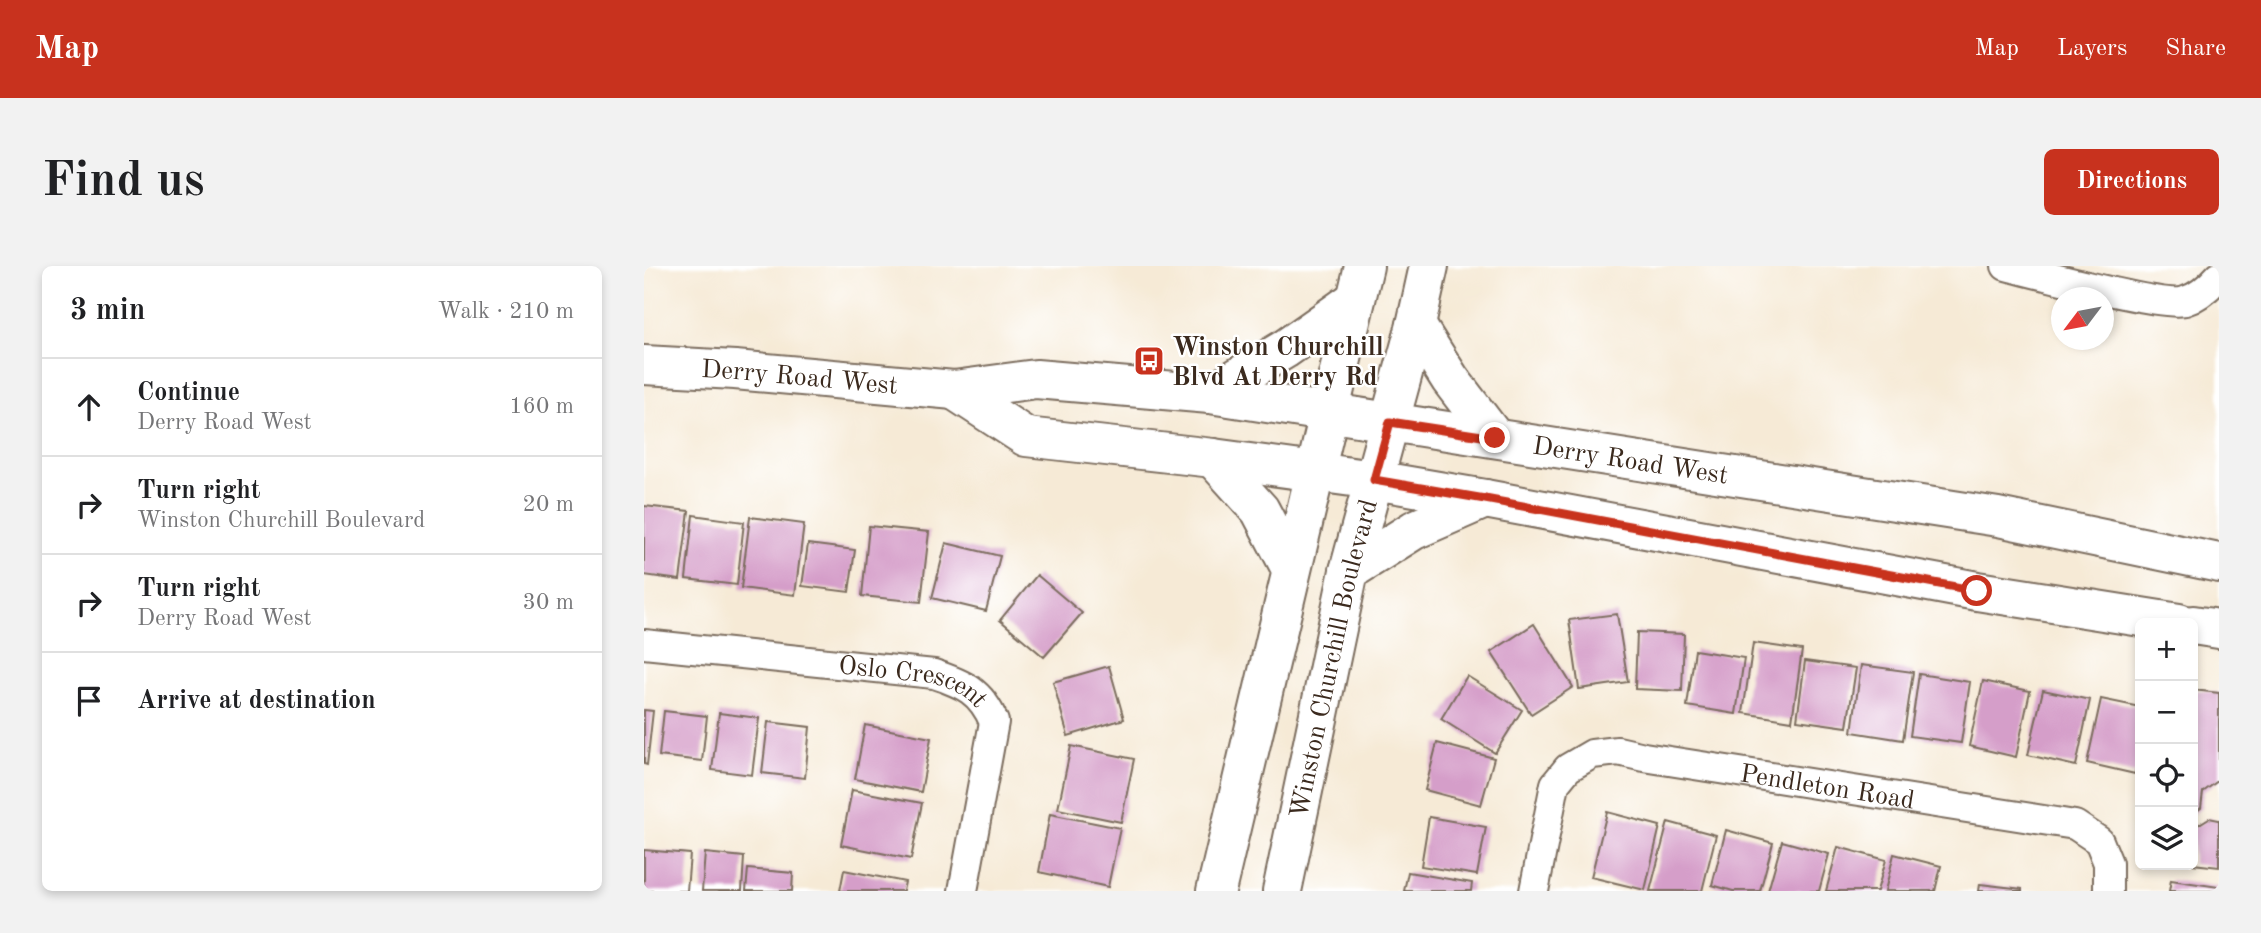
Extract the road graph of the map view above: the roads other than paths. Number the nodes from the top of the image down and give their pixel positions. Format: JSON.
{"nodes":[{"id":1,"x":1429,"y":266,"type":"edge"},
{"id":2,"x":2006,"y":266,"type":"edge"},
{"id":3,"x":2219,"y":276,"type":"edge"},
{"id":4,"x":1360,"y":283,"type":"edge"},
{"id":5,"x":1416,"y":325,"type":"junction"},
{"id":6,"x":644,"y":365,"type":"edge"},
{"id":7,"x":954,"y":390,"type":"junction"},
{"id":8,"x":1210,"y":394,"type":"junction"},
{"id":9,"x":1328,"y":413,"type":"junction"},
{"id":10,"x":1390,"y":422,"type":"junction"},
{"id":11,"x":1495,"y":438,"type":"junction"},
{"id":12,"x":1213,"y":458,"type":"junction"},
{"id":13,"x":1314,"y":473,"type":"junction"},
{"id":14,"x":1374,"y":480,"type":"junction"},
{"id":15,"x":1485,"y":499,"type":"junction"},
{"id":16,"x":2219,"y":563,"type":"edge"},
{"id":17,"x":1291,"y":569,"type":"junction"},
{"id":18,"x":1349,"y":571,"type":"junction"},
{"id":19,"x":2147,"y":618,"type":"edge"},
{"id":20,"x":2198,"y":626,"type":"edge"},
{"id":21,"x":2219,"y":629,"type":"edge"},
{"id":22,"x":644,"y":644,"type":"edge"},
{"id":23,"x":963,"y":891,"type":"edge"},
{"id":24,"x":1216,"y":891,"type":"edge"},
{"id":25,"x":1282,"y":891,"type":"edge"},
{"id":26,"x":1534,"y":891,"type":"edge"},
{"id":27,"x":2108,"y":891,"type":"edge"}],
"edges":[{"from":1,"to":5,"type":"main road","name":"Winston Churchill Boulevard"},
{"from":2,"to":3,"type":"street"},
{"from":4,"to":8,"type":"main road"},
{"from":4,"to":9,"type":"main road"},
{"from":5,"to":10,"type":"main road","name":"Winston Churchill Boulevard"},
{"from":5,"to":11,"type":"main road"},
{"from":6,"to":7,"type":"main road","name":"Derry Road West"},
{"from":7,"to":8,"type":"main road","name":"Derry Road West"},
{"from":7,"to":12,"type":"main road","name":"Derry Road West"},
{"from":8,"to":9,"type":"main road","name":"Derry Road West"},
{"from":9,"to":10,"type":"main road","name":"Derry Road West"},
{"from":9,"to":13,"type":"main road"},
{"from":10,"to":11,"type":"main road","name":"Derry Road West"},
{"from":10,"to":14,"type":"main road","name":"Winston Churchill Boulevard"},
{"from":11,"to":16,"type":"main road","name":"Derry Road West"},
{"from":12,"to":13,"type":"main road","name":"Derry Road West"},
{"from":12,"to":17,"type":"main road"},
{"from":13,"to":14,"type":"main road","name":"Derry Road West"},
{"from":13,"to":17,"type":"main road"},
{"from":14,"to":15,"type":"main road","name":"Derry Road West"},
{"from":14,"to":18,"type":"main road","name":"Winston Churchill Boulevard"},
{"from":15,"to":18,"type":"main road"},
{"from":15,"to":19,"type":"main road","name":"Derry Road West"},
{"from":17,"to":24,"type":"main road"},
{"from":18,"to":25,"type":"main road","name":"Winston Churchill Boulevard"},
{"from":20,"to":21,"type":"main road"},
{"from":22,"to":23,"type":"street","name":"Oslo Crescent"},
{"from":26,"to":27,"type":"street","name":"Pendleton Road"}]}
